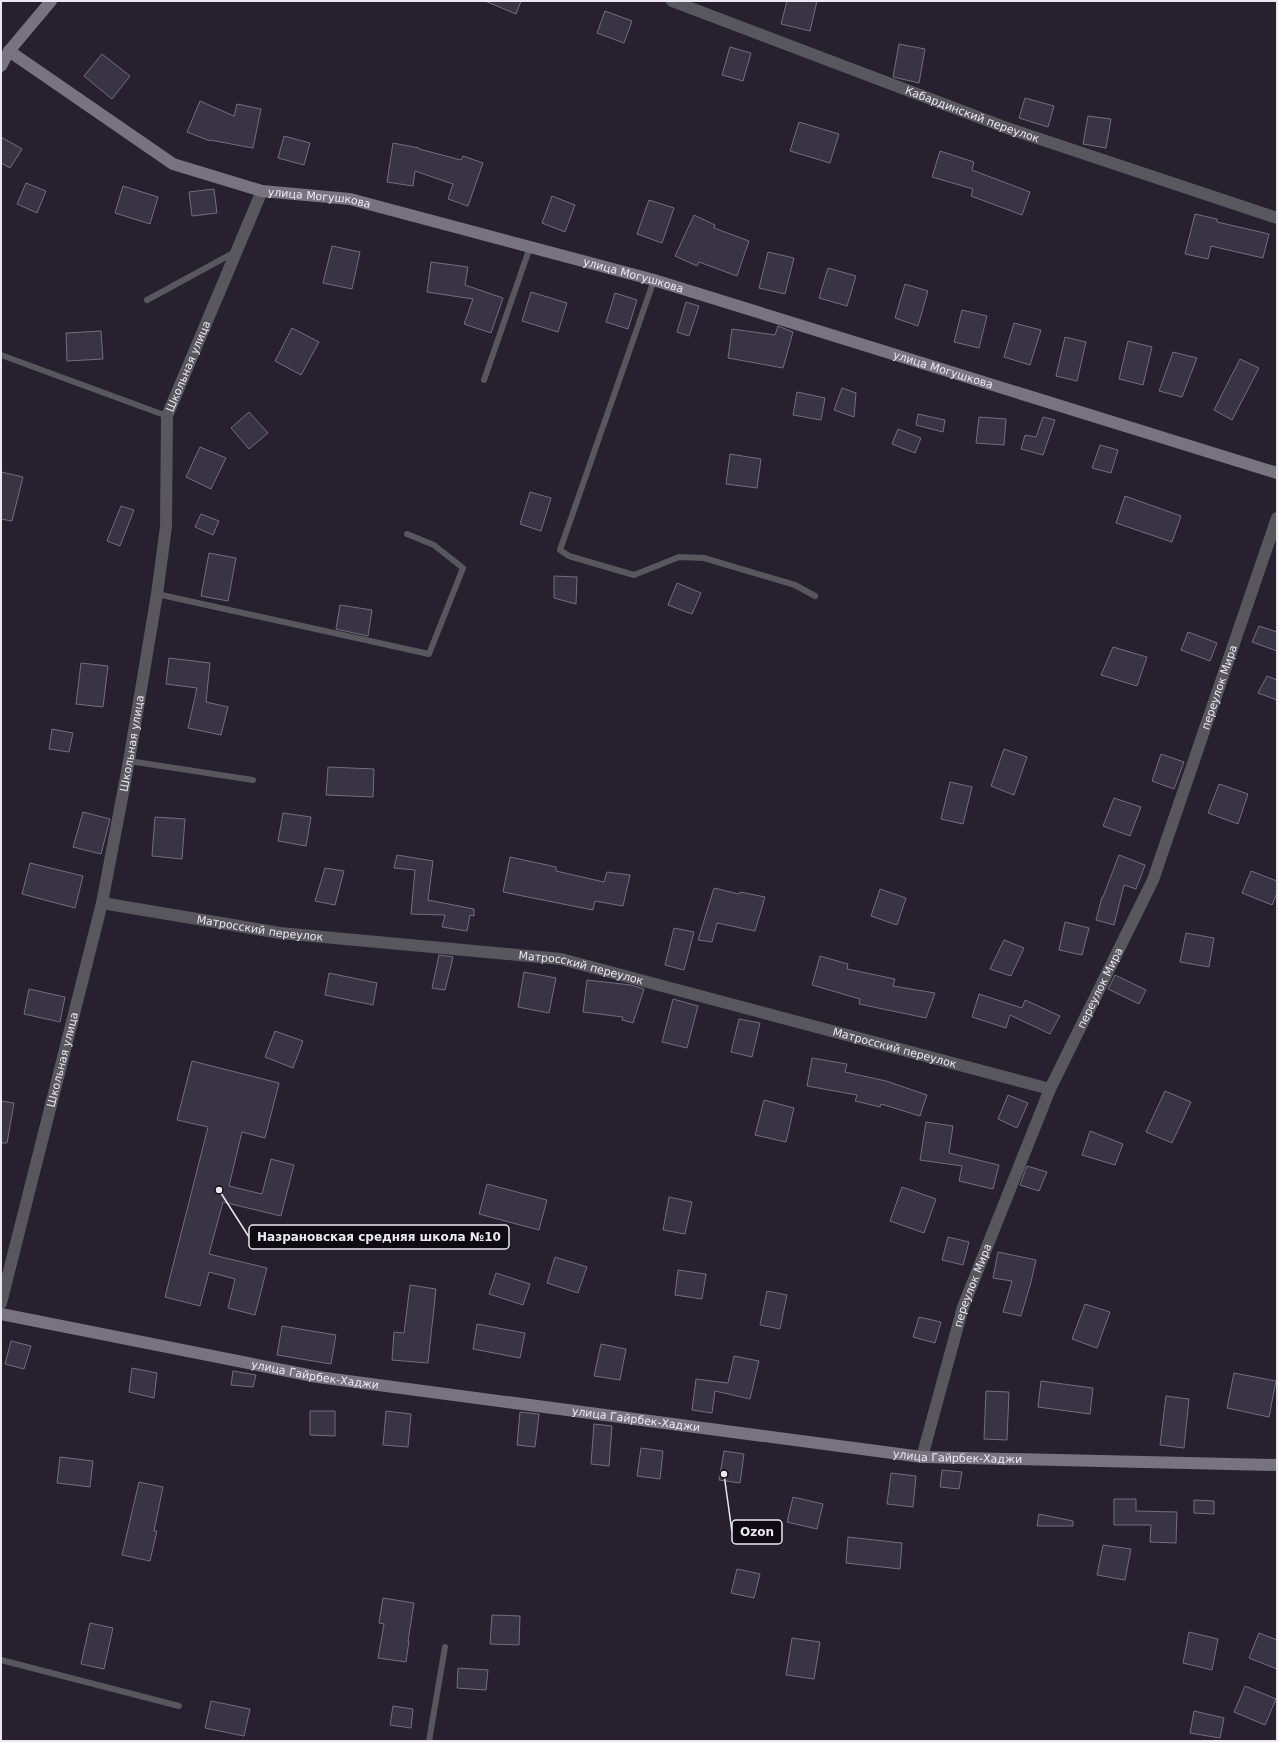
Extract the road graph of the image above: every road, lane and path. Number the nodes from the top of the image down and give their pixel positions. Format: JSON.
{"nodes":[{"id":1,"x":51,"y":1,"type":"edge"},
{"id":2,"x":672,"y":1,"type":"edge"},
{"id":3,"x":5,"y":50,"type":"edge"},
{"id":4,"x":1,"y":66,"type":"edge"},
{"id":5,"x":262,"y":191,"type":"junction"},
{"id":6,"x":1277,"y":218,"type":"edge"},
{"id":7,"x":530,"y":247,"type":"junction"},
{"id":8,"x":237,"y":251,"type":"junction"},
{"id":9,"x":654,"y":280,"type":"junction"},
{"id":10,"x":147,"y":300,"type":"dead end"},
{"id":11,"x":1,"y":355,"type":"edge"},
{"id":12,"x":484,"y":380,"type":"dead end"},
{"id":13,"x":167,"y":416,"type":"junction"},
{"id":14,"x":1277,"y":473,"type":"edge"},
{"id":15,"x":1277,"y":518,"type":"edge"},
{"id":16,"x":407,"y":534,"type":"dead end"},
{"id":17,"x":157,"y":594,"type":"junction"},
{"id":18,"x":814,"y":596,"type":"dead end"},
{"id":19,"x":129,"y":761,"type":"junction"},
{"id":20,"x":253,"y":780,"type":"dead end"},
{"id":21,"x":102,"y":903,"type":"junction"},
{"id":22,"x":1050,"y":1089,"type":"junction"},
{"id":23,"x":1,"y":1303,"type":"edge"},
{"id":24,"x":1,"y":1314,"type":"edge"},
{"id":25,"x":922,"y":1457,"type":"junction"},
{"id":26,"x":1277,"y":1465,"type":"edge"},
{"id":27,"x":445,"y":1647,"type":"dead end"},
{"id":28,"x":1,"y":1660,"type":"edge"},
{"id":29,"x":179,"y":1706,"type":"dead end"},
{"id":30,"x":429,"y":1741,"type":"edge"}],
"edges":[{"from":1,"to":3,"type":"street"},
{"from":2,"to":6,"type":"street","name":"Кабардинский переулок"},
{"from":3,"to":4,"type":"street"},
{"from":3,"to":5,"type":"street","name":"улица Могушкова"},
{"from":5,"to":7,"type":"street","name":"улица Могушкова"},
{"from":5,"to":8,"type":"street","name":"Школьная улица"},
{"from":7,"to":9,"type":"street","name":"улица Могушкова"},
{"from":7,"to":12,"type":"lane"},
{"from":8,"to":10,"type":"lane"},
{"from":8,"to":13,"type":"street","name":"Школьная улица"},
{"from":9,"to":14,"type":"street","name":"улица Могушкова"},
{"from":9,"to":18,"type":"lane"},
{"from":11,"to":13,"type":"lane"},
{"from":13,"to":17,"type":"street","name":"Школьная улица"},
{"from":15,"to":22,"type":"street","name":"переулок Мира"},
{"from":16,"to":17,"type":"lane"},
{"from":17,"to":19,"type":"street","name":"Школьная улица"},
{"from":19,"to":20,"type":"lane"},
{"from":19,"to":21,"type":"street","name":"Школьная улица"},
{"from":21,"to":22,"type":"street","name":"Матросский переулок"},
{"from":21,"to":23,"type":"street","name":"Школьная улица"},
{"from":22,"to":25,"type":"street","name":"переулок Мира"},
{"from":24,"to":25,"type":"street","name":"улица Гайрбек-Хаджи"},
{"from":25,"to":26,"type":"street","name":"улица Гайрбек-Хаджи"},
{"from":27,"to":30,"type":"lane"},
{"from":28,"to":29,"type":"lane"}]}
